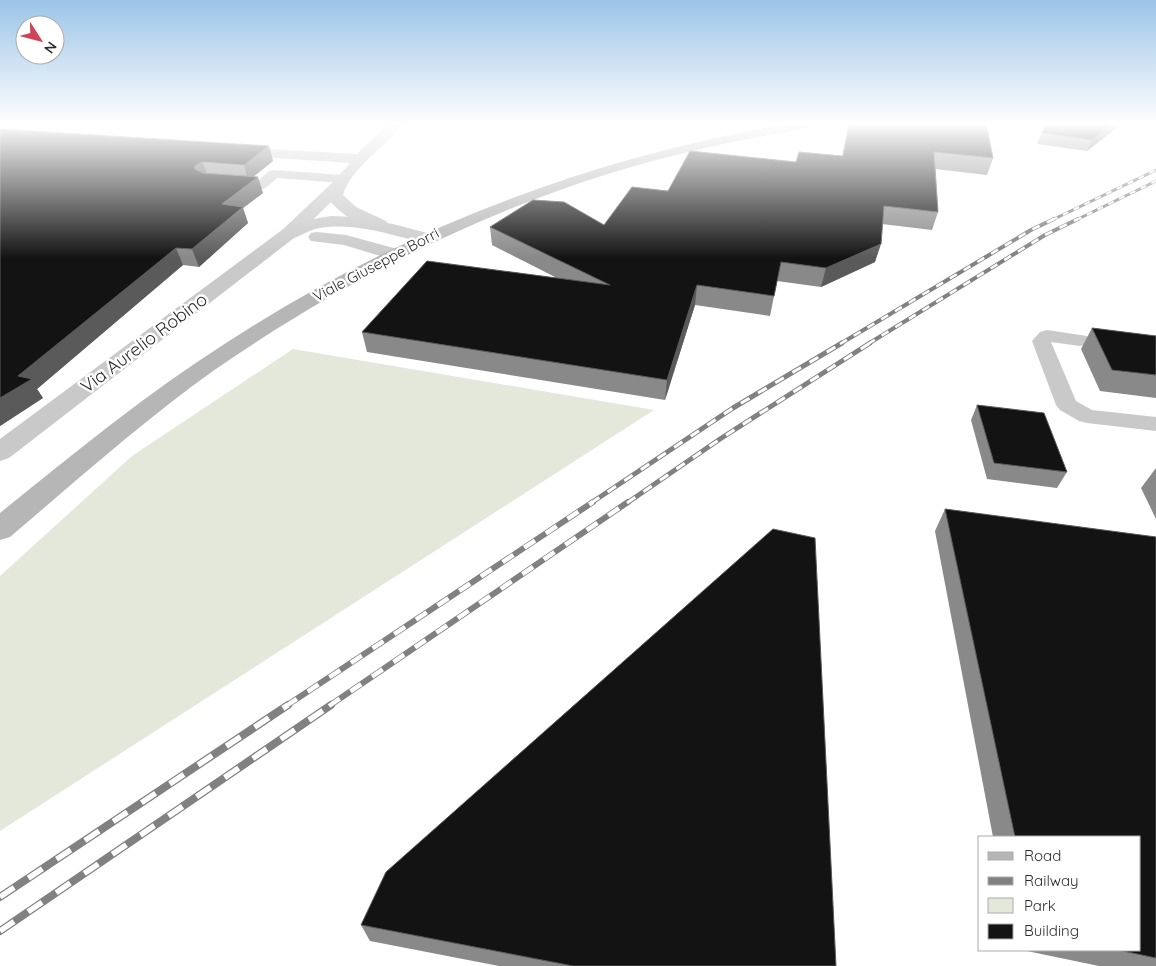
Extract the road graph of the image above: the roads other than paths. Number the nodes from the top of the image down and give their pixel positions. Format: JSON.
{"nodes":[{"id":1,"x":353,"y":168,"type":"edge"},
{"id":2,"x":612,"y":168,"type":"edge"},
{"id":3,"x":340,"y":183,"type":"junction"},
{"id":4,"x":216,"y":184,"type":"edge"},
{"id":5,"x":380,"y":225,"type":"junction"},
{"id":6,"x":288,"y":234,"type":"junction"},
{"id":7,"x":425,"y":238,"type":"junction"},
{"id":8,"x":394,"y":254,"type":"junction"},
{"id":9,"x":1080,"y":340,"type":"dead end"},
{"id":10,"x":1156,"y":424,"type":"edge"},
{"id":11,"x":0,"y":452,"type":"edge"},
{"id":12,"x":0,"y":529,"type":"edge"}],
"edges":[{"from":1,"to":3,"type":"street"},
{"from":2,"to":7,"type":"main road","name":"Viale Giuseppe Borri"},
{"from":3,"to":4,"type":"lane"},
{"from":3,"to":5,"type":"street"},
{"from":3,"to":6,"type":"street"},
{"from":5,"to":6,"type":"street"},
{"from":5,"to":7,"type":"street"},
{"from":6,"to":8,"type":"street"},
{"from":6,"to":11,"type":"street","name":"Via Aurelio Robino"},
{"from":7,"to":8,"type":"main road","name":"Viale Giuseppe Borri"},
{"from":8,"to":12,"type":"main road","name":"Viale Giuseppe Borri"},
{"from":9,"to":10,"type":"lane"}]}
